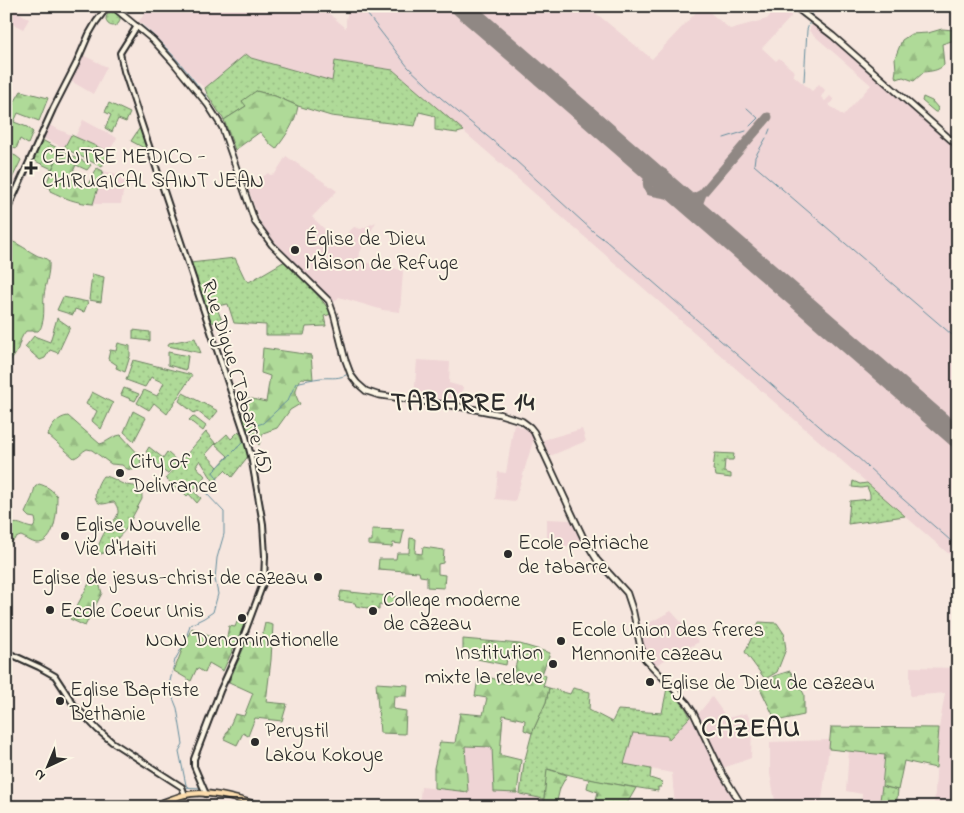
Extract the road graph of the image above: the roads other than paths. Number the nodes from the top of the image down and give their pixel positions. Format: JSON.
{"nodes":[{"id":1,"x":108,"y":6,"type":"edge"},
{"id":2,"x":112,"y":6,"type":"edge"},
{"id":3,"x":794,"y":6,"type":"edge"},
{"id":4,"x":137,"y":26,"type":"junction"},
{"id":5,"x":958,"y":146,"type":"edge"},
{"id":6,"x":6,"y":213,"type":"edge"},
{"id":7,"x":6,"y":652,"type":"edge"},
{"id":8,"x":206,"y":794,"type":"junction"},
{"id":9,"x":185,"y":795,"type":"junction"},
{"id":10,"x":150,"y":807,"type":"edge"},
{"id":11,"x":265,"y":807,"type":"edge"},
{"id":12,"x":743,"y":807,"type":"edge"}],
"edges":[{"from":1,"to":6,"type":"street"},
{"from":2,"to":4,"type":"main road"},
{"from":3,"to":5,"type":"main road"},
{"from":4,"to":8,"type":"street","name":"Rue Digue (Tabarre 15)"},
{"from":4,"to":12,"type":"main road"},
{"from":7,"to":9,"type":"street"},
{"from":8,"to":9,"type":"main road"},
{"from":8,"to":11,"type":"main road"},
{"from":9,"to":10,"type":"main road"}]}
